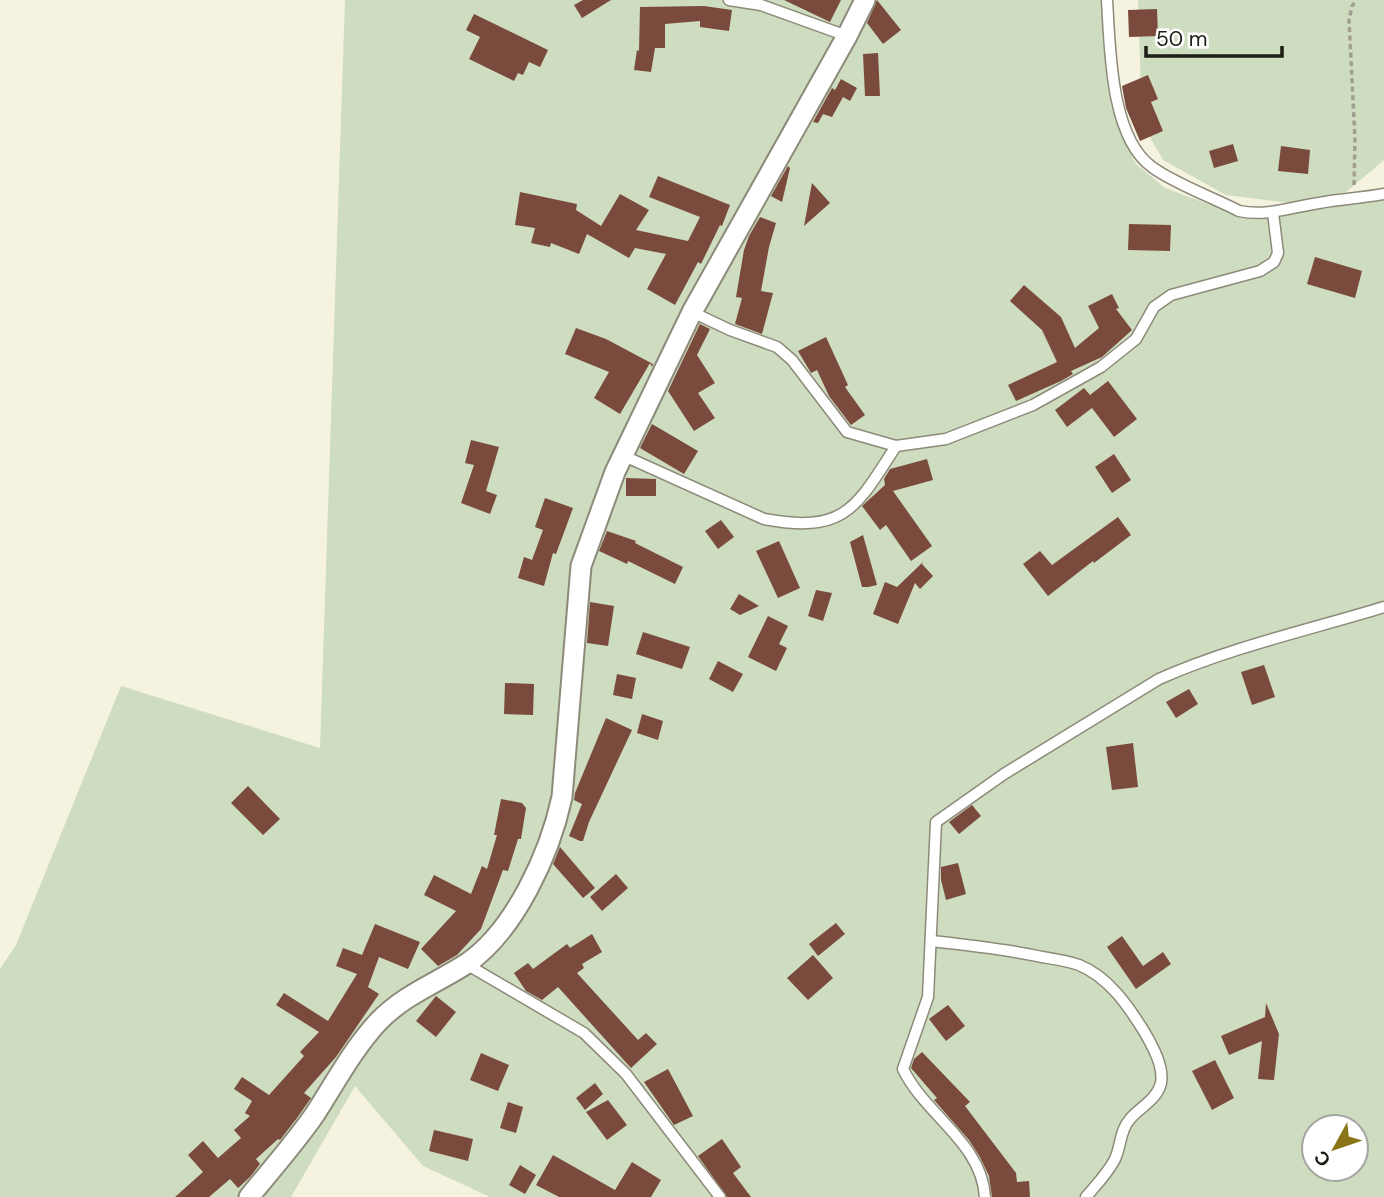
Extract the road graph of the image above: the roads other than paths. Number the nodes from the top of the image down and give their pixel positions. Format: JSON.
{"nodes":[{"id":1,"x":729,"y":0,"type":"edge"},
{"id":2,"x":865,"y":0,"type":"edge"},
{"id":3,"x":1107,"y":0,"type":"edge"},
{"id":4,"x":847,"y":36,"type":"junction"},
{"id":5,"x":1384,"y":194,"type":"edge"},
{"id":6,"x":1273,"y":213,"type":"junction"},
{"id":7,"x":692,"y":312,"type":"junction"},
{"id":8,"x":896,"y":446,"type":"junction"},
{"id":9,"x":622,"y":455,"type":"junction"},
{"id":10,"x":1384,"y":607,"type":"edge"},
{"id":11,"x":931,"y":941,"type":"junction"},
{"id":12,"x":465,"y":964,"type":"junction"},
{"id":13,"x":248,"y":1197,"type":"edge"},
{"id":14,"x":720,"y":1197,"type":"edge"},
{"id":15,"x":985,"y":1197,"type":"edge"},
{"id":16,"x":1086,"y":1197,"type":"edge"}],
"edges":[{"from":1,"to":4,"type":"lane"},
{"from":2,"to":4,"type":"street"},
{"from":3,"to":6,"type":"lane"},
{"from":4,"to":7,"type":"street"},
{"from":5,"to":6,"type":"lane"},
{"from":6,"to":8,"type":"lane"},
{"from":7,"to":8,"type":"lane"},
{"from":7,"to":9,"type":"street"},
{"from":8,"to":9,"type":"lane"},
{"from":9,"to":12,"type":"street"},
{"from":10,"to":11,"type":"lane"},
{"from":11,"to":15,"type":"lane"},
{"from":11,"to":16,"type":"lane"},
{"from":12,"to":13,"type":"street"},
{"from":12,"to":14,"type":"lane"}]}
